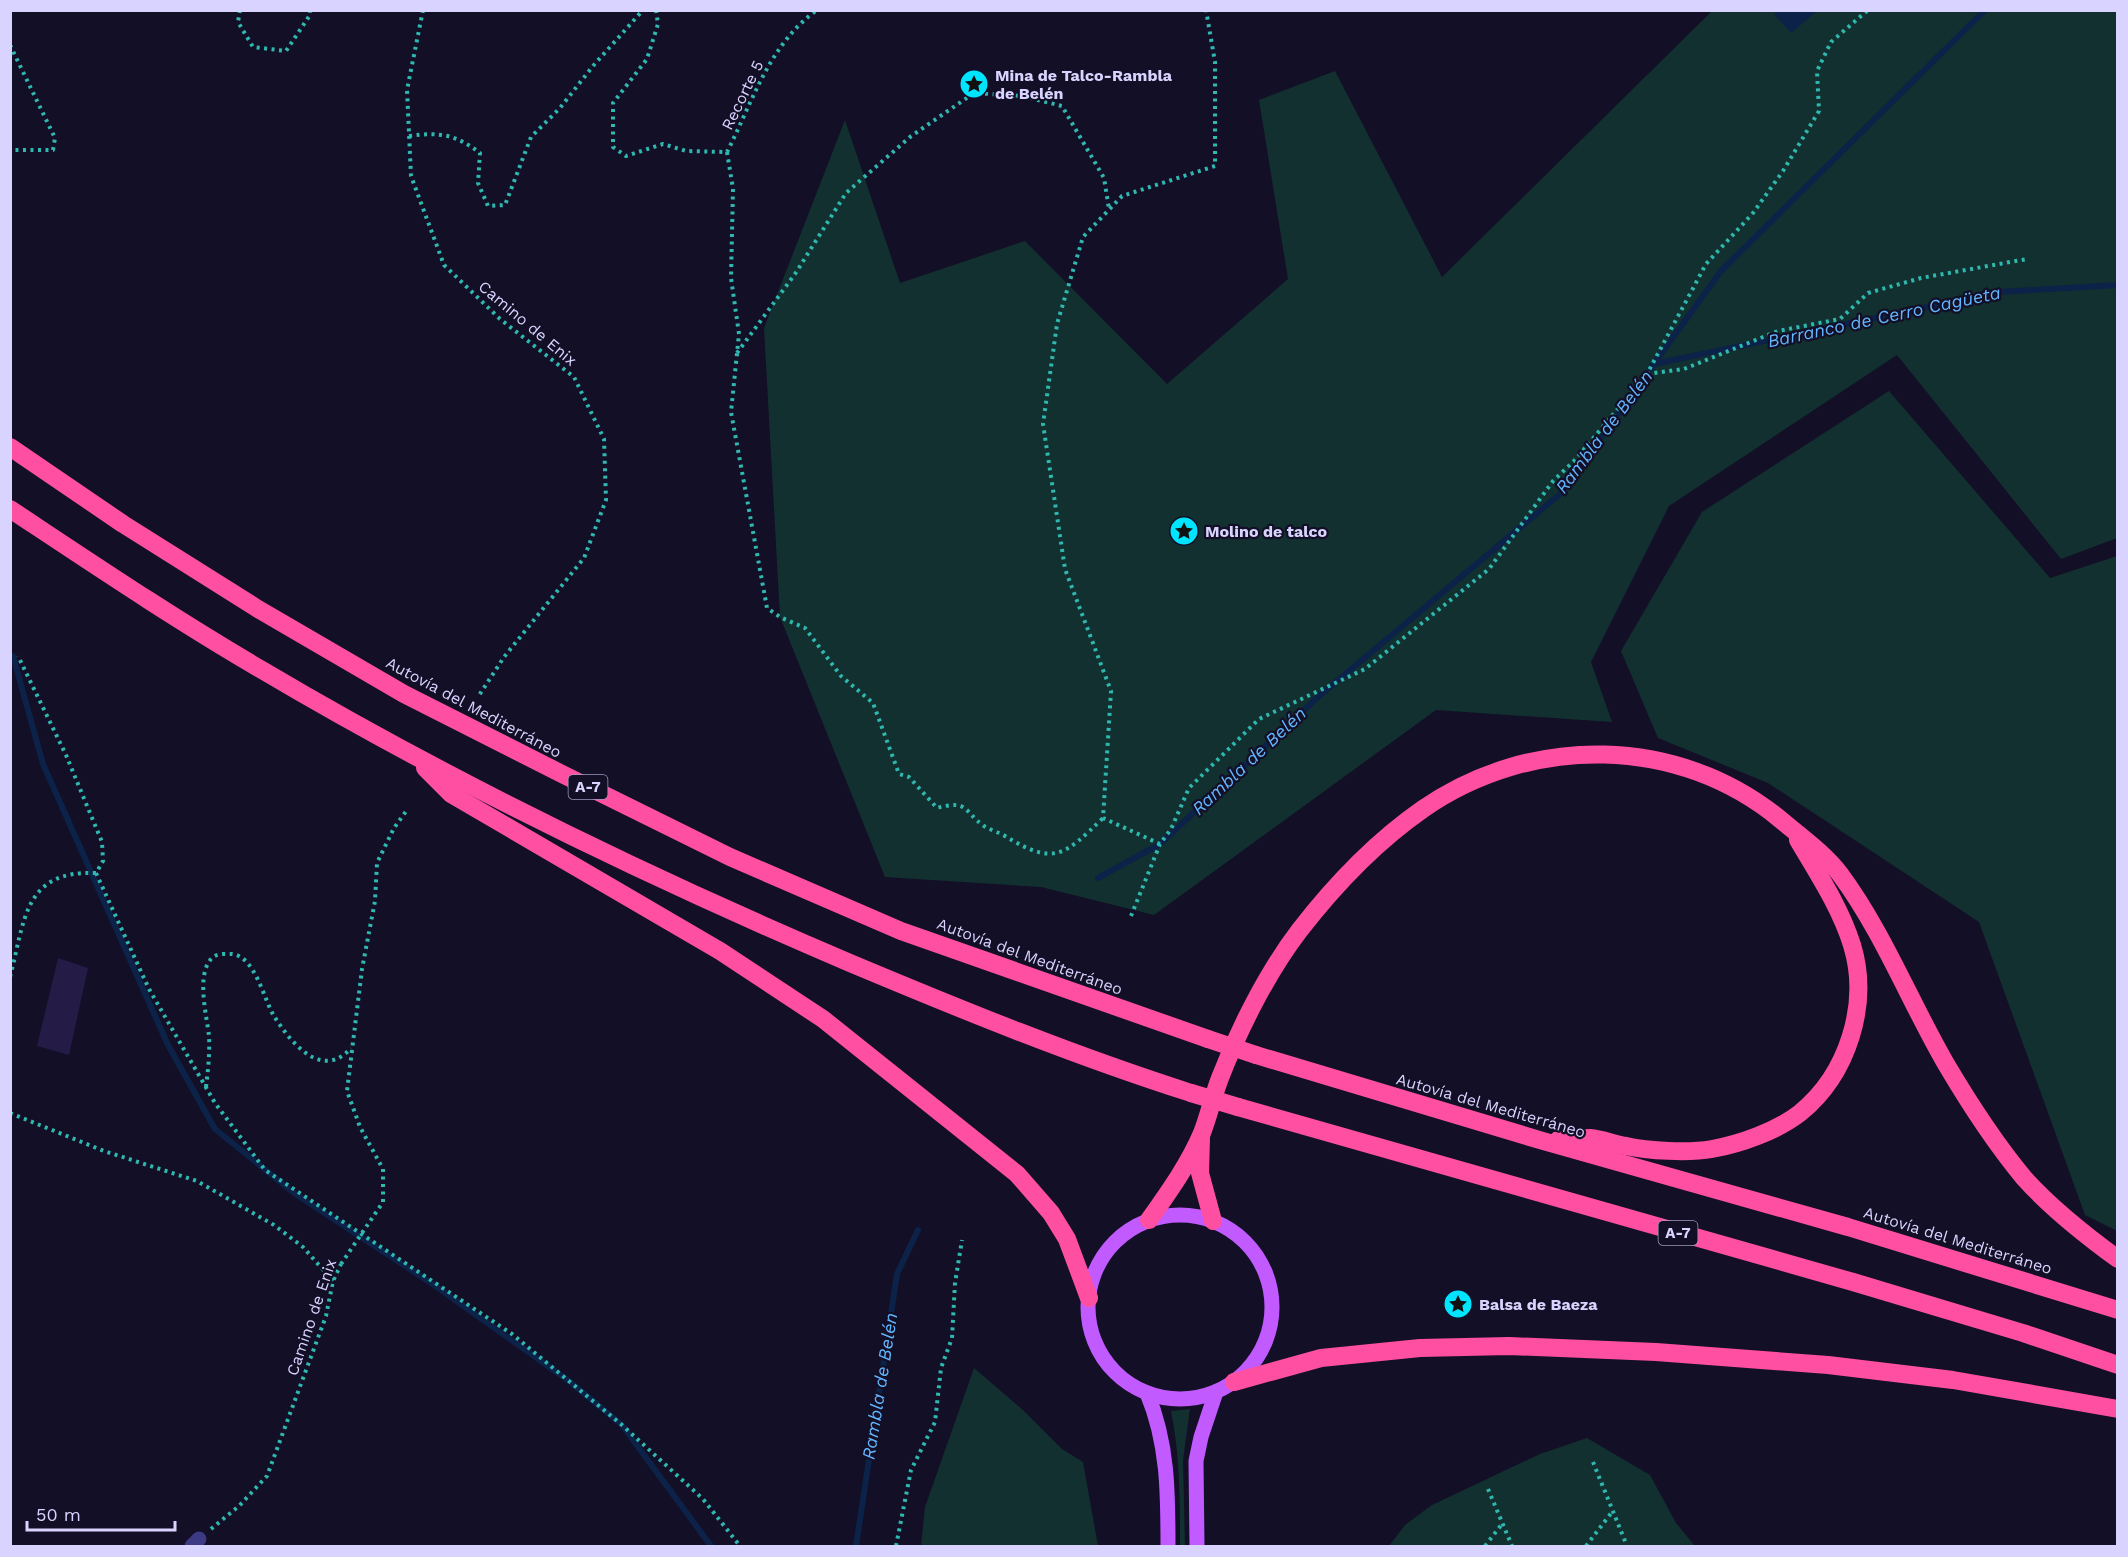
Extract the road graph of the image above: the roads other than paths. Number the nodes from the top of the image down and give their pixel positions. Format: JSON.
{"nodes":[{"id":1,"x":10,"y":447,"type":"edge"},
{"id":2,"x":10,"y":508,"type":"edge"},
{"id":3,"x":411,"y":754,"type":"junction"},
{"id":4,"x":1793,"y":831,"type":"junction"},
{"id":5,"x":1201,"y":1136,"type":"junction"},
{"id":6,"x":1543,"y":1141,"type":"junction"},
{"id":7,"x":1149,"y":1220,"type":"junction"},
{"id":8,"x":1213,"y":1221,"type":"junction"},
{"id":9,"x":2118,"y":1259,"type":"edge"},
{"id":10,"x":1089,"y":1298,"type":"junction"},
{"id":11,"x":2118,"y":1311,"type":"edge"},
{"id":12,"x":2118,"y":1365,"type":"edge"},
{"id":13,"x":1234,"y":1382,"type":"junction"},
{"id":14,"x":1216,"y":1392,"type":"junction"},
{"id":15,"x":1147,"y":1393,"type":"junction"},
{"id":16,"x":2118,"y":1409,"type":"edge"},
{"id":17,"x":1168,"y":1546,"type":"edge"},
{"id":18,"x":1197,"y":1546,"type":"edge"}],
"edges":[{"from":1,"to":6,"type":"highway","name":"Autovía del Mediterráneo","number":"A-7","bridge":true},
{"from":2,"to":3,"type":"highway","number":"A-7"},
{"from":3,"to":10,"type":"highway"},
{"from":3,"to":12,"type":"highway","number":"A-7","bridge":true},
{"from":4,"to":5,"type":"highway"},
{"from":4,"to":6,"type":"highway"},
{"from":4,"to":9,"type":"highway"},
{"from":5,"to":7,"type":"highway"},
{"from":5,"to":8,"type":"highway"},
{"from":6,"to":11,"type":"highway","name":"Autovía del Mediterráneo","number":"A-7"},
{"from":7,"to":8,"type":"main road"},
{"from":7,"to":10,"type":"main road"},
{"from":8,"to":13,"type":"main road"},
{"from":10,"to":15,"type":"main road"},
{"from":13,"to":14,"type":"main road"},
{"from":13,"to":16,"type":"highway"},
{"from":14,"to":15,"type":"main road"},
{"from":14,"to":18,"type":"main road"},
{"from":15,"to":17,"type":"main road"}]}
